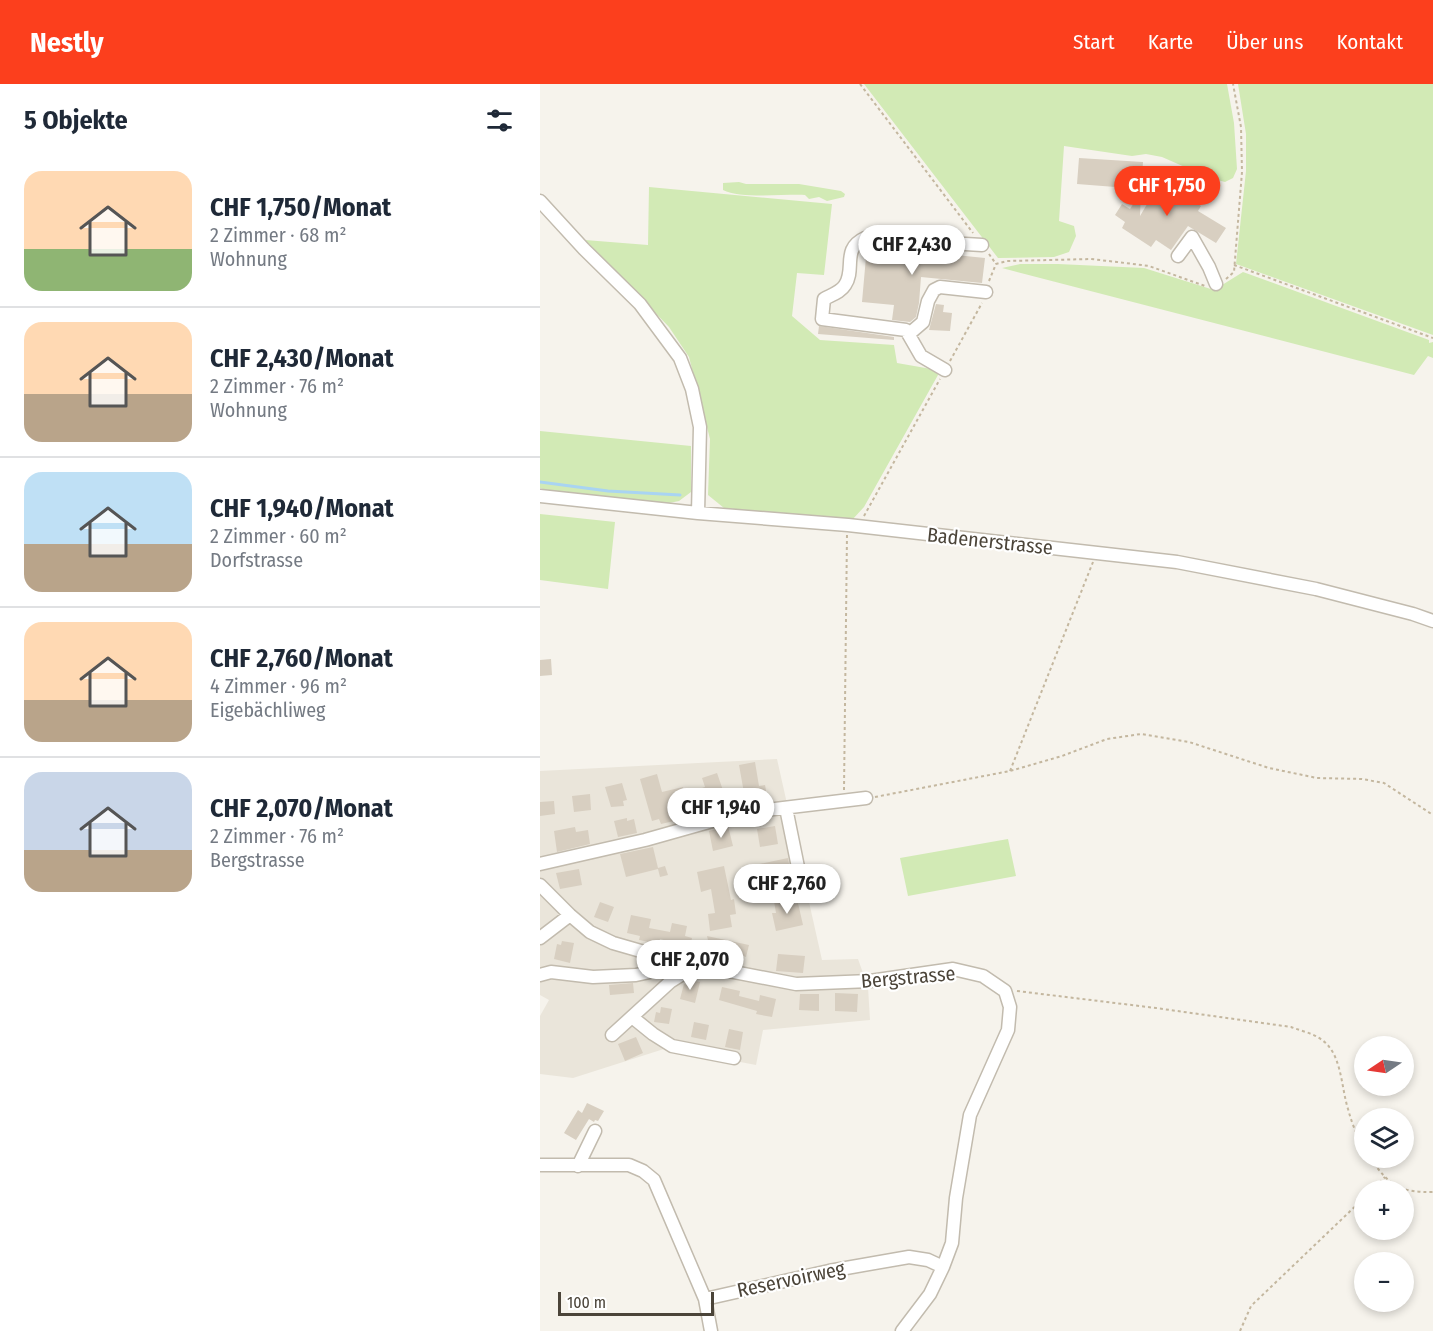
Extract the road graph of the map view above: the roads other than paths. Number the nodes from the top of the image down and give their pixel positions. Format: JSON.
{"nodes":[{"id":1,"x":540,"y":201,"type":"edge"},
{"id":2,"x":982,"y":245,"type":"road end"},
{"id":3,"x":1178,"y":256,"type":"dead end"},
{"id":4,"x":1216,"y":284,"type":"road end"},
{"id":5,"x":986,"y":292,"type":"road end"},
{"id":6,"x":909,"y":334,"type":"junction"},
{"id":7,"x":945,"y":370,"type":"road end"},
{"id":8,"x":540,"y":496,"type":"edge"},
{"id":9,"x":698,"y":513,"type":"junction"},
{"id":10,"x":1433,"y":621,"type":"edge"},
{"id":11,"x":866,"y":798,"type":"road end"},
{"id":12,"x":786,"y":808,"type":"junction"},
{"id":13,"x":540,"y":864,"type":"edge"},
{"id":14,"x":540,"y":885,"type":"edge"},
{"id":15,"x":752,"y":893,"type":"dead end"},
{"id":16,"x":570,"y":915,"type":"junction"},
{"id":17,"x":540,"y":938,"type":"edge"},
{"id":18,"x":672,"y":960,"type":"junction"},
{"id":19,"x":697,"y":965,"type":"junction"},
{"id":20,"x":540,"y":975,"type":"edge"},
{"id":21,"x":632,"y":1017,"type":"junction"},
{"id":22,"x":612,"y":1035,"type":"dead end"},
{"id":23,"x":734,"y":1058,"type":"dead end"},
{"id":24,"x":595,"y":1131,"type":"dead end"},
{"id":25,"x":540,"y":1166,"type":"edge"},
{"id":26,"x":578,"y":1166,"type":"junction"},
{"id":27,"x":943,"y":1267,"type":"junction"},
{"id":28,"x":705,"y":1299,"type":"junction"},
{"id":29,"x":711,"y":1331,"type":"edge"},
{"id":30,"x":902,"y":1331,"type":"edge"}],
"edges":[{"from":1,"to":9,"type":"street"},
{"from":2,"to":6,"type":"street"},
{"from":3,"to":4,"type":"street"},
{"from":5,"to":6,"type":"street"},
{"from":6,"to":7,"type":"street"},
{"from":8,"to":9,"type":"street","name":"Badenerstrasse"},
{"from":9,"to":10,"type":"street","name":"Badenerstrasse"},
{"from":11,"to":12,"type":"street"},
{"from":12,"to":13,"type":"street"},
{"from":12,"to":15,"type":"street"},
{"from":14,"to":16,"type":"street","name":"Bergstrasse"},
{"from":16,"to":17,"type":"street"},
{"from":16,"to":18,"type":"street","name":"Bergstrasse"},
{"from":18,"to":19,"type":"street","name":"Bergstrasse"},
{"from":18,"to":20,"type":"street"},
{"from":19,"to":21,"type":"street"},
{"from":19,"to":27,"type":"street","name":"Bergstrasse"},
{"from":21,"to":22,"type":"street"},
{"from":21,"to":23,"type":"street"},
{"from":24,"to":26,"type":"street"},
{"from":25,"to":26,"type":"street"},
{"from":26,"to":28,"type":"street"},
{"from":27,"to":28,"type":"street","name":"Reservoirweg"},
{"from":27,"to":30,"type":"street"},
{"from":28,"to":29,"type":"street"}]}
